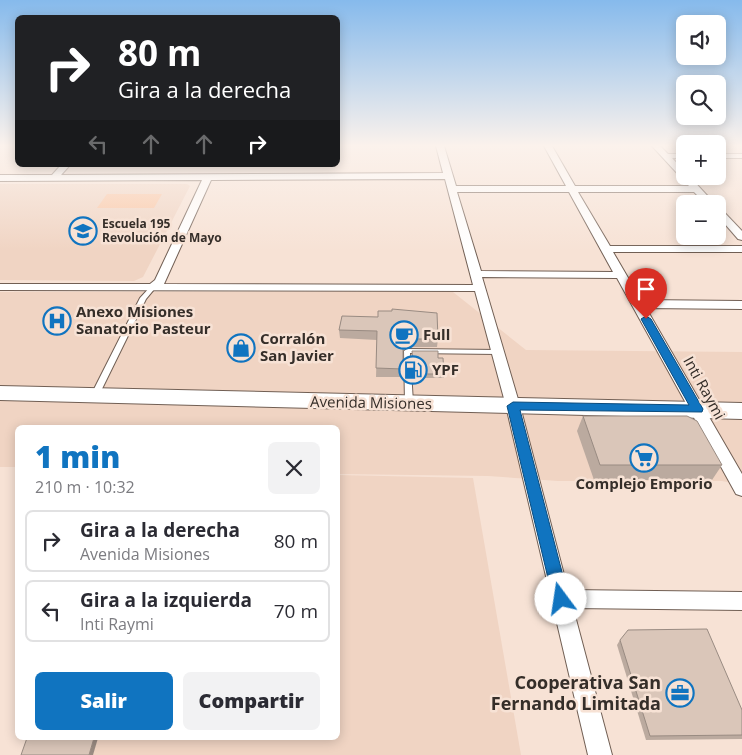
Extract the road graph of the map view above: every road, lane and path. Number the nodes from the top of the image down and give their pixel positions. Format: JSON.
{"nodes":[{"id":1,"x":206,"y":181,"type":"edge"},
{"id":2,"x":450,"y":181,"type":"edge"},
{"id":3,"x":568,"y":181,"type":"edge"},
{"id":4,"x":690,"y":181,"type":"edge"},
{"id":5,"x":452,"y":189,"type":"junction"},
{"id":6,"x":573,"y":189,"type":"junction"},
{"id":7,"x":697,"y":189,"type":"junction"},
{"id":8,"x":702,"y":195,"type":"edge"},
{"id":9,"x":726,"y":220,"type":"edge"},
{"id":10,"x":742,"y":237,"type":"edge"},
{"id":11,"x":607,"y":249,"type":"junction"},
{"id":12,"x":742,"y":249,"type":"edge"},
{"id":13,"x":476,"y":274,"type":"junction"},
{"id":14,"x":621,"y":275,"type":"junction"},
{"id":15,"x":0,"y":287,"type":"edge"},
{"id":16,"x":153,"y":287,"type":"junction"},
{"id":17,"x":479,"y":288,"type":"junction"},
{"id":18,"x":638,"y":304,"type":"junction"},
{"id":19,"x":742,"y":305,"type":"edge"},
{"id":20,"x":498,"y":352,"type":"junction"},
{"id":21,"x":0,"y":393,"type":"edge"},
{"id":22,"x":95,"y":395,"type":"junction"},
{"id":23,"x":409,"y":404,"type":"junction"},
{"id":24,"x":513,"y":406,"type":"junction"},
{"id":25,"x":697,"y":409,"type":"junction"},
{"id":26,"x":742,"y":411,"type":"edge"},
{"id":27,"x":742,"y":489,"type":"edge"},
{"id":28,"x":561,"y":599,"type":"junction"},
{"id":29,"x":742,"y":601,"type":"edge"},
{"id":30,"x":600,"y":755,"type":"edge"}],
"edges":[{"from":1,"to":16,"type":"street"},
{"from":2,"to":5,"type":"street"},
{"from":3,"to":6,"type":"street","name":"Inti Raymi"},
{"from":4,"to":7,"type":"street"},
{"from":5,"to":6,"type":"street"},
{"from":5,"to":13,"type":"street"},
{"from":6,"to":7,"type":"street"},
{"from":6,"to":11,"type":"street","name":"Inti Raymi"},
{"from":7,"to":8,"type":"street"},
{"from":9,"to":10,"type":"street"},
{"from":11,"to":12,"type":"street"},
{"from":11,"to":14,"type":"street","name":"Inti Raymi"},
{"from":13,"to":14,"type":"street"},
{"from":13,"to":17,"type":"street"},
{"from":14,"to":18,"type":"street","name":"Inti Raymi"},
{"from":15,"to":16,"type":"street"},
{"from":16,"to":17,"type":"street"},
{"from":16,"to":22,"type":"lane"},
{"from":17,"to":20,"type":"street"},
{"from":18,"to":19,"type":"street"},
{"from":18,"to":25,"type":"street","name":"Inti Raymi"},
{"from":20,"to":23,"type":"lane"},
{"from":20,"to":24,"type":"street"},
{"from":21,"to":22,"type":"main road","name":"Avenida Misiones"},
{"from":22,"to":23,"type":"main road","name":"Avenida Misiones"},
{"from":23,"to":24,"type":"main road","name":"Avenida Misiones"},
{"from":24,"to":25,"type":"main road","name":"Avenida Misiones"},
{"from":24,"to":28,"type":"street"},
{"from":25,"to":26,"type":"main road","name":"Avenida Misiones"},
{"from":25,"to":27,"type":"street","name":"Inti Raymi"},
{"from":28,"to":29,"type":"street"},
{"from":28,"to":30,"type":"street"}]}
